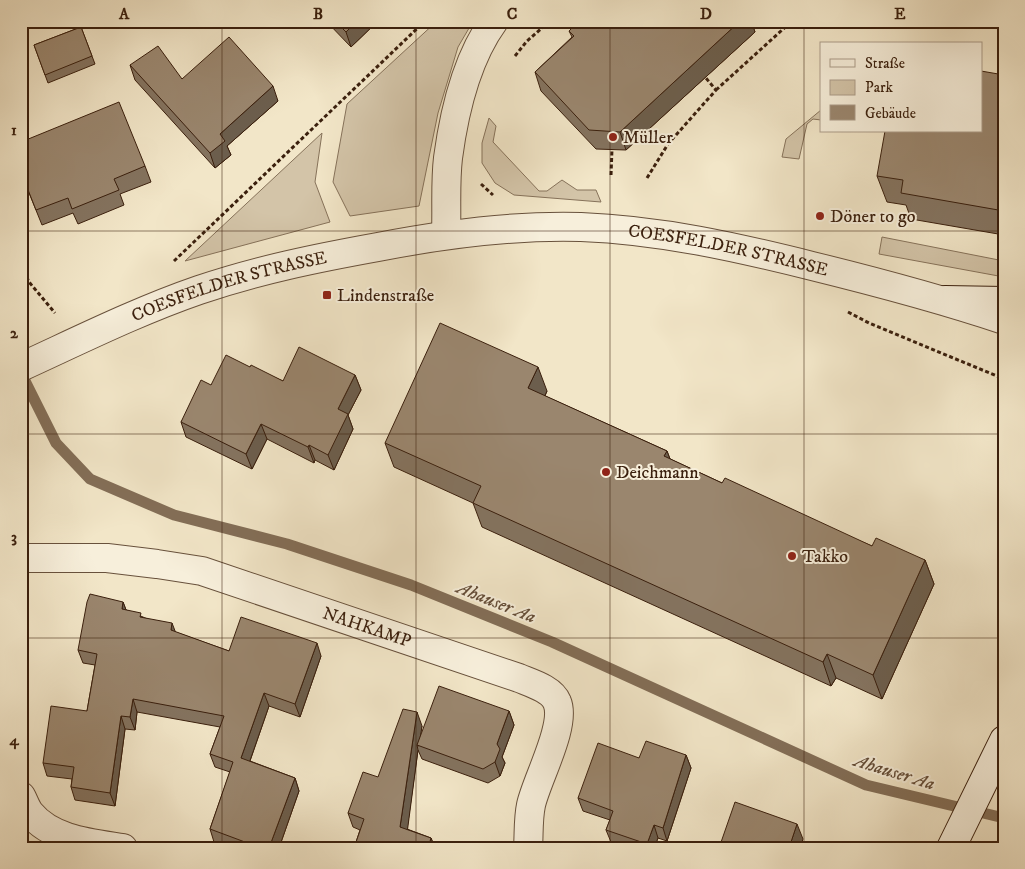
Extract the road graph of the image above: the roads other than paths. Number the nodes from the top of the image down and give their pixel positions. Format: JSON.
{"nodes":[{"id":1,"x":494,"y":21,"type":"edge"},
{"id":2,"x":446,"y":234,"type":"junction"},
{"id":3,"x":946,"y":300,"type":"junction"},
{"id":4,"x":1004,"y":301,"type":"edge"},
{"id":5,"x":1004,"y":320,"type":"edge"},
{"id":6,"x":21,"y":367,"type":"edge"},
{"id":7,"x":21,"y":558,"type":"edge"},
{"id":8,"x":1004,"y":740,"type":"edge"},
{"id":9,"x":21,"y":796,"type":"edge"},
{"id":10,"x":122,"y":848,"type":"edge"},
{"id":11,"x":528,"y":848,"type":"edge"},
{"id":12,"x":951,"y":848,"type":"edge"}],
"edges":[{"from":1,"to":2,"type":"street"},
{"from":2,"to":3,"type":"street","name":"COESFELDER STRASSE"},
{"from":2,"to":6,"type":"street","name":"COESFELDER STRASSE"},
{"from":3,"to":4,"type":"street"},
{"from":3,"to":5,"type":"street","name":"COESFELDER STRASSE"},
{"from":7,"to":11,"type":"street","name":"NAHKAMP"},
{"from":8,"to":12,"type":"street"},
{"from":9,"to":10,"type":"street"}]}
